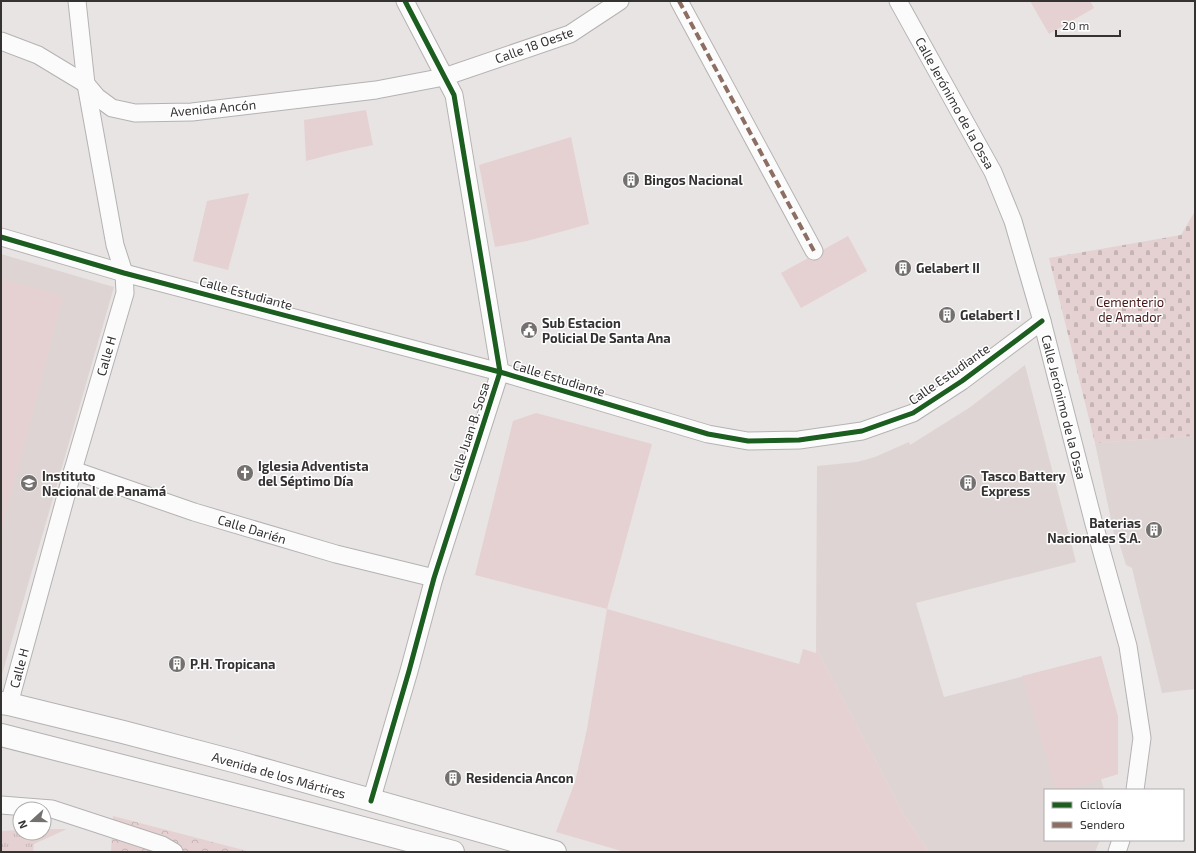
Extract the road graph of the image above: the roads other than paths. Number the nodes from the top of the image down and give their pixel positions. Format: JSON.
{"nodes":[{"id":1,"x":77,"y":1,"type":"edge"},
{"id":2,"x":405,"y":1,"type":"edge"},
{"id":3,"x":620,"y":1,"type":"edge"},
{"id":4,"x":679,"y":1,"type":"edge"},
{"id":5,"x":898,"y":1,"type":"edge"},
{"id":6,"x":1,"y":41,"type":"edge"},
{"id":7,"x":444,"y":77,"type":"junction"},
{"id":8,"x":86,"y":84,"type":"junction"},
{"id":9,"x":1,"y":237,"type":"edge"},
{"id":10,"x":814,"y":251,"type":"dead end"},
{"id":11,"x":124,"y":273,"type":"junction"},
{"id":12,"x":1042,"y":321,"type":"junction"},
{"id":13,"x":500,"y":372,"type":"junction"},
{"id":14,"x":73,"y":470,"type":"junction"},
{"id":15,"x":434,"y":578,"type":"junction"},
{"id":16,"x":4,"y":703,"type":"edge"},
{"id":17,"x":1,"y":735,"type":"edge"},
{"id":18,"x":1,"y":752,"type":"edge"},
{"id":19,"x":96,"y":760,"type":"junction"},
{"id":20,"x":1135,"y":789,"type":"edge"},
{"id":21,"x":371,"y":800,"type":"junction"},
{"id":22,"x":1,"y":806,"type":"edge"},
{"id":23,"x":1122,"y":841,"type":"edge"},
{"id":24,"x":174,"y":852,"type":"edge"},
{"id":25,"x":453,"y":852,"type":"edge"},
{"id":26,"x":555,"y":852,"type":"edge"},
{"id":27,"x":1118,"y":852,"type":"edge"}],
"edges":[{"from":1,"to":8,"type":"street","name":"Calle H"},
{"from":2,"to":7,"type":"street","name":"Calle Juan B. Sosa"},
{"from":3,"to":7,"type":"street","name":"Calle 18 Oeste"},
{"from":4,"to":10,"type":"street"},
{"from":5,"to":12,"type":"street","name":"Calle Jerónimo de la Ossa"},
{"from":6,"to":8,"type":"street","name":"Avenida Ancón"},
{"from":7,"to":8,"type":"street","name":"Avenida Ancón"},
{"from":7,"to":13,"type":"street","name":"Calle Juan B. Sosa"},
{"from":8,"to":11,"type":"street","name":"Calle H"},
{"from":9,"to":11,"type":"street","name":"Calle Estudiante"},
{"from":11,"to":13,"type":"street","name":"Calle Estudiante"},
{"from":11,"to":14,"type":"street","name":"Calle H"},
{"from":12,"to":13,"type":"street","name":"Calle Estudiante"},
{"from":12,"to":20,"type":"street","name":"Calle Jerónimo de la Ossa"},
{"from":13,"to":15,"type":"street","name":"Calle Juan B. Sosa"},
{"from":14,"to":15,"type":"street","name":"Calle Darién"},
{"from":14,"to":16,"type":"street","name":"Calle H"},
{"from":15,"to":21,"type":"street","name":"Calle Juan B. Sosa"},
{"from":16,"to":21,"type":"highway","name":"Avenida de los Mártires"},
{"from":17,"to":19,"type":"highway"},
{"from":18,"to":19,"type":"highway"},
{"from":19,"to":25,"type":"highway"},
{"from":21,"to":26,"type":"highway","name":"Avenida de los Mártires"},
{"from":22,"to":24,"type":"street"},
{"from":23,"to":27,"type":"street"}]}
